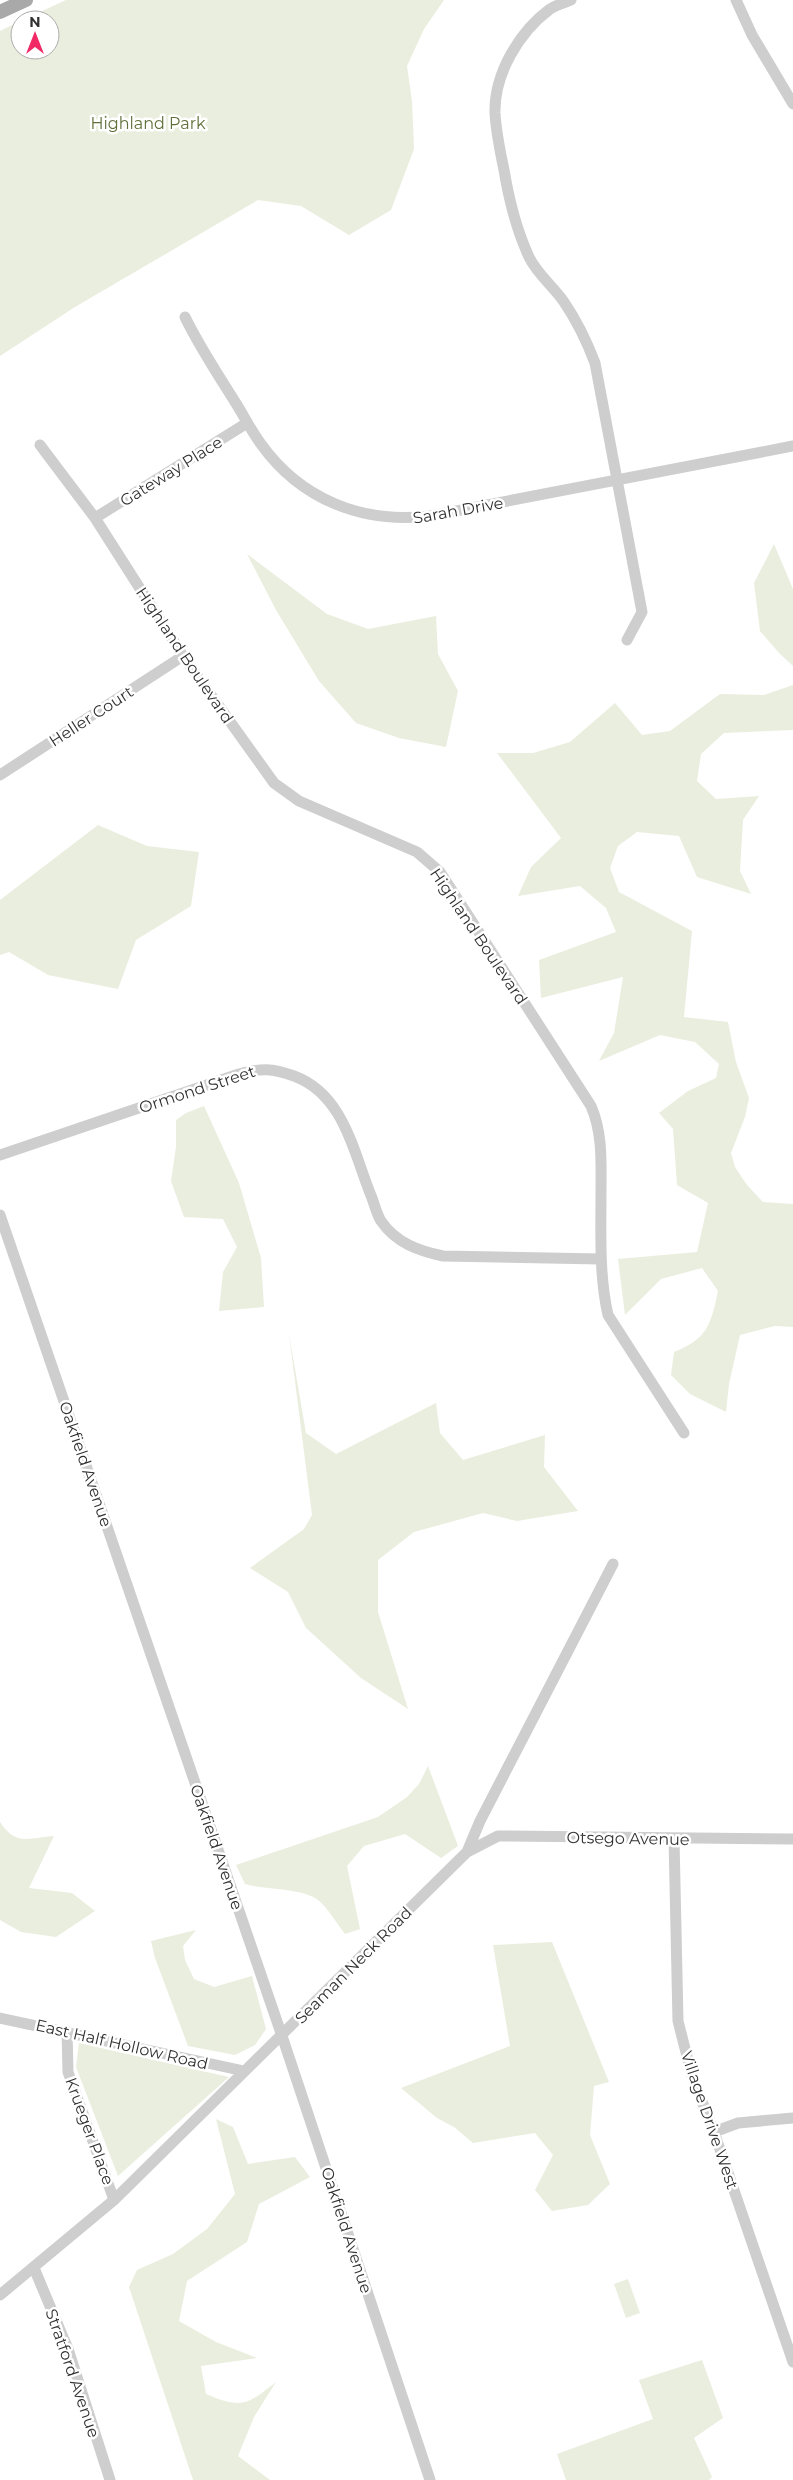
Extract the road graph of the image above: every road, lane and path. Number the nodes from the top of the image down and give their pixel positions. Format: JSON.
{"nodes":[{"id":1,"x":26,"y":0,"type":"edge"},
{"id":2,"x":571,"y":0,"type":"edge"},
{"id":3,"x":736,"y":0,"type":"edge"},
{"id":4,"x":0,"y":12,"type":"edge"},
{"id":5,"x":793,"y":104,"type":"edge"},
{"id":6,"x":185,"y":317,"type":"dead end"},
{"id":7,"x":247,"y":423,"type":"junction"},
{"id":8,"x":40,"y":444,"type":"dead end"},
{"id":9,"x":793,"y":446,"type":"edge"},
{"id":10,"x":617,"y":479,"type":"junction"},
{"id":11,"x":95,"y":518,"type":"junction"},
{"id":12,"x":627,"y":640,"type":"dead end"},
{"id":13,"x":183,"y":656,"type":"junction"},
{"id":14,"x":0,"y":775,"type":"edge"},
{"id":15,"x":0,"y":1155,"type":"edge"},
{"id":16,"x":0,"y":1215,"type":"edge"},
{"id":17,"x":601,"y":1259,"type":"junction"},
{"id":18,"x":684,"y":1433,"type":"dead end"},
{"id":19,"x":613,"y":1564,"type":"dead end"},
{"id":20,"x":674,"y":1839,"type":"junction"},
{"id":21,"x":793,"y":1839,"type":"edge"},
{"id":22,"x":467,"y":1852,"type":"junction"},
{"id":23,"x":0,"y":2018,"type":"edge"},
{"id":24,"x":67,"y":2031,"type":"junction"},
{"id":25,"x":282,"y":2036,"type":"junction"},
{"id":26,"x":244,"y":2071,"type":"junction"},
{"id":27,"x":793,"y":2118,"type":"edge"},
{"id":28,"x":714,"y":2132,"type":"junction"},
{"id":29,"x":114,"y":2200,"type":"junction"},
{"id":30,"x":34,"y":2268,"type":"junction"},
{"id":31,"x":0,"y":2294,"type":"edge"},
{"id":32,"x":793,"y":2362,"type":"edge"},
{"id":33,"x":110,"y":2480,"type":"edge"},
{"id":34,"x":430,"y":2480,"type":"edge"}],
"edges":[{"from":1,"to":4,"type":"main road"},
{"from":2,"to":10,"type":"street"},
{"from":3,"to":5,"type":"street"},
{"from":6,"to":7,"type":"street","name":"Sarah Drive"},
{"from":7,"to":10,"type":"street","name":"Sarah Drive"},
{"from":7,"to":11,"type":"street","name":"Gateway Place"},
{"from":8,"to":11,"type":"street","name":"Highland Boulevard"},
{"from":9,"to":10,"type":"street","name":"Sarah Drive"},
{"from":10,"to":12,"type":"street"},
{"from":11,"to":13,"type":"street","name":"Highland Boulevard"},
{"from":13,"to":14,"type":"street","name":"Heller Court"},
{"from":13,"to":17,"type":"street","name":"Highland Boulevard"},
{"from":15,"to":17,"type":"street","name":"Ormond Street"},
{"from":16,"to":25,"type":"street","name":"Oakfield Avenue"},
{"from":17,"to":18,"type":"street","name":"Highland Boulevard"},
{"from":19,"to":22,"type":"street","name":"Seaman Neck Road"},
{"from":20,"to":21,"type":"street","name":"Otsego Avenue"},
{"from":20,"to":22,"type":"street","name":"Otsego Avenue"},
{"from":20,"to":28,"type":"street","name":"Village Drive West"},
{"from":22,"to":25,"type":"street","name":"Seaman Neck Road"},
{"from":23,"to":24,"type":"street","name":"East Half Hollow Road"},
{"from":24,"to":26,"type":"street","name":"East Half Hollow Road"},
{"from":24,"to":29,"type":"street","name":"Krueger Place"},
{"from":25,"to":26,"type":"street","name":"Seaman Neck Road"},
{"from":25,"to":34,"type":"street","name":"Oakfield Avenue"},
{"from":26,"to":29,"type":"street","name":"Seaman Neck Road"},
{"from":27,"to":28,"type":"street"},
{"from":28,"to":32,"type":"street","name":"Village Drive West"},
{"from":29,"to":30,"type":"street","name":"Seaman Neck Road"},
{"from":30,"to":31,"type":"street","name":"Seaman Neck Road"},
{"from":30,"to":33,"type":"street","name":"Stratford Avenue"}]}
